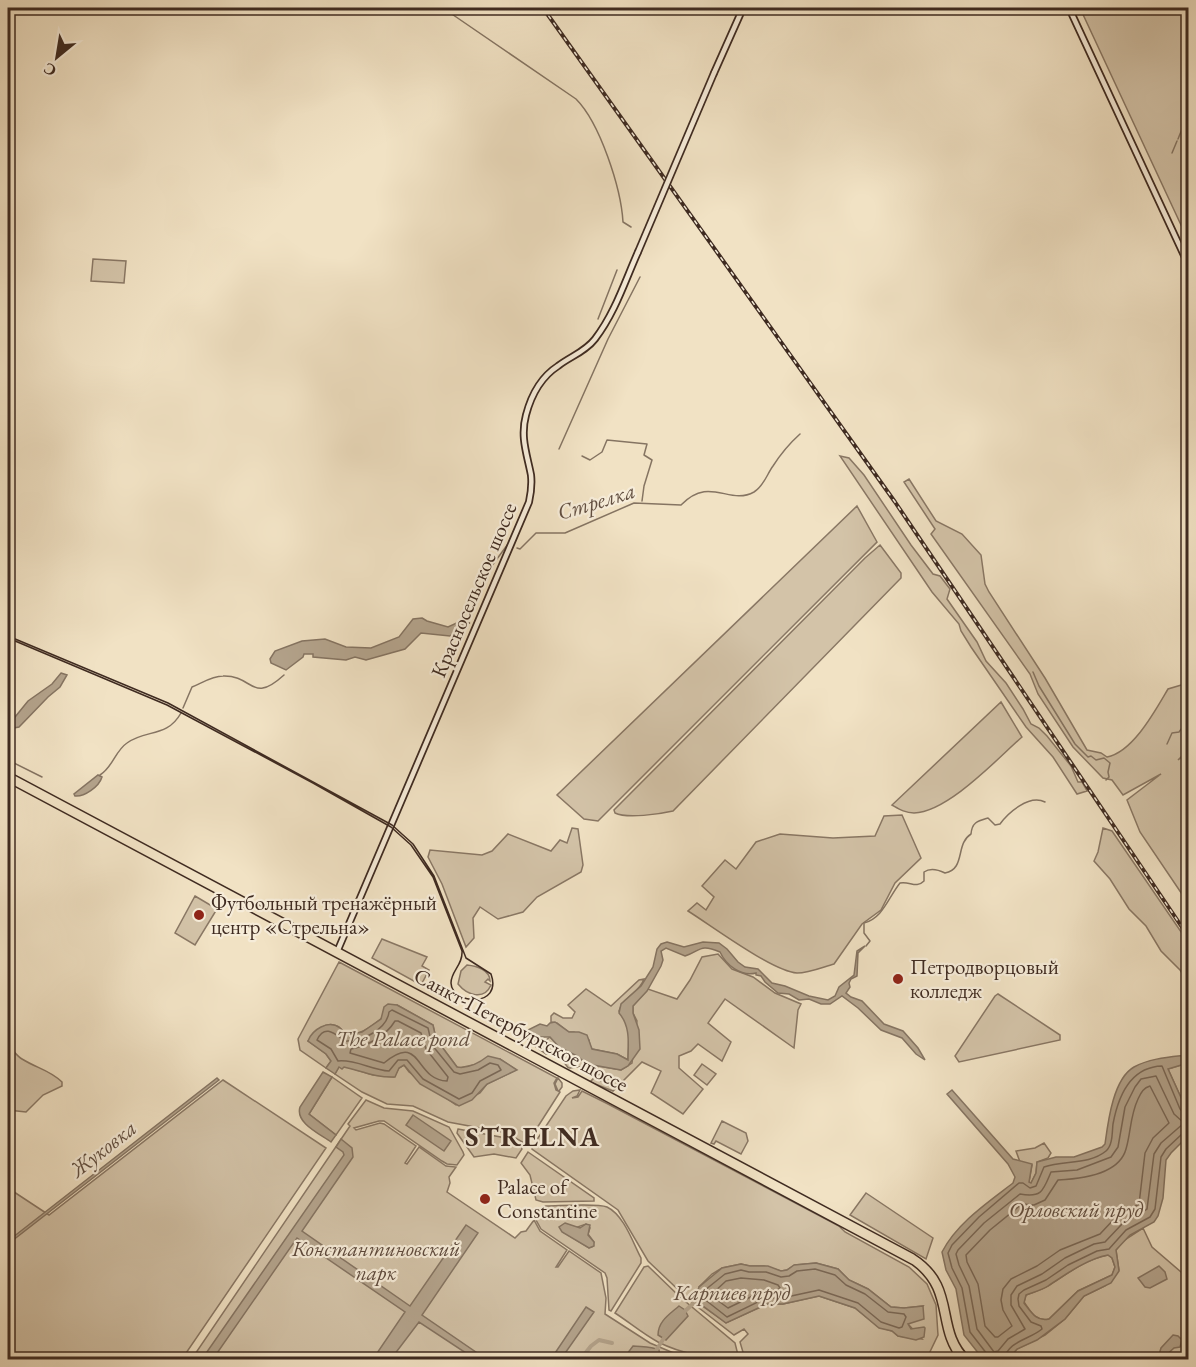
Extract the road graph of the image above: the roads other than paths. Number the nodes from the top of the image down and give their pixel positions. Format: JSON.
{"nodes":[{"id":1,"x":743,"y":8,"type":"edge"},
{"id":2,"x":1069,"y":8,"type":"edge"},
{"id":3,"x":1188,"y":264,"type":"edge"},
{"id":4,"x":8,"y":777,"type":"edge"},
{"id":5,"x":337,"y":953,"type":"junction"},
{"id":6,"x":962,"y":1359,"type":"edge"},
{"id":7,"x":968,"y":1359,"type":"edge"}],
"edges":[{"from":1,"to":5,"type":"main road","name":"Красносельское шоссе","bridge":true},
{"from":2,"to":3,"type":"main road"},
{"from":4,"to":5,"type":"main road","name":"Санкт-Петербургское шоссе"},
{"from":5,"to":6,"type":"main road","name":"Санкт-Петербургское шоссе"},
{"from":5,"to":7,"type":"main road","name":"Санкт-Петербургское шоссе"}]}
